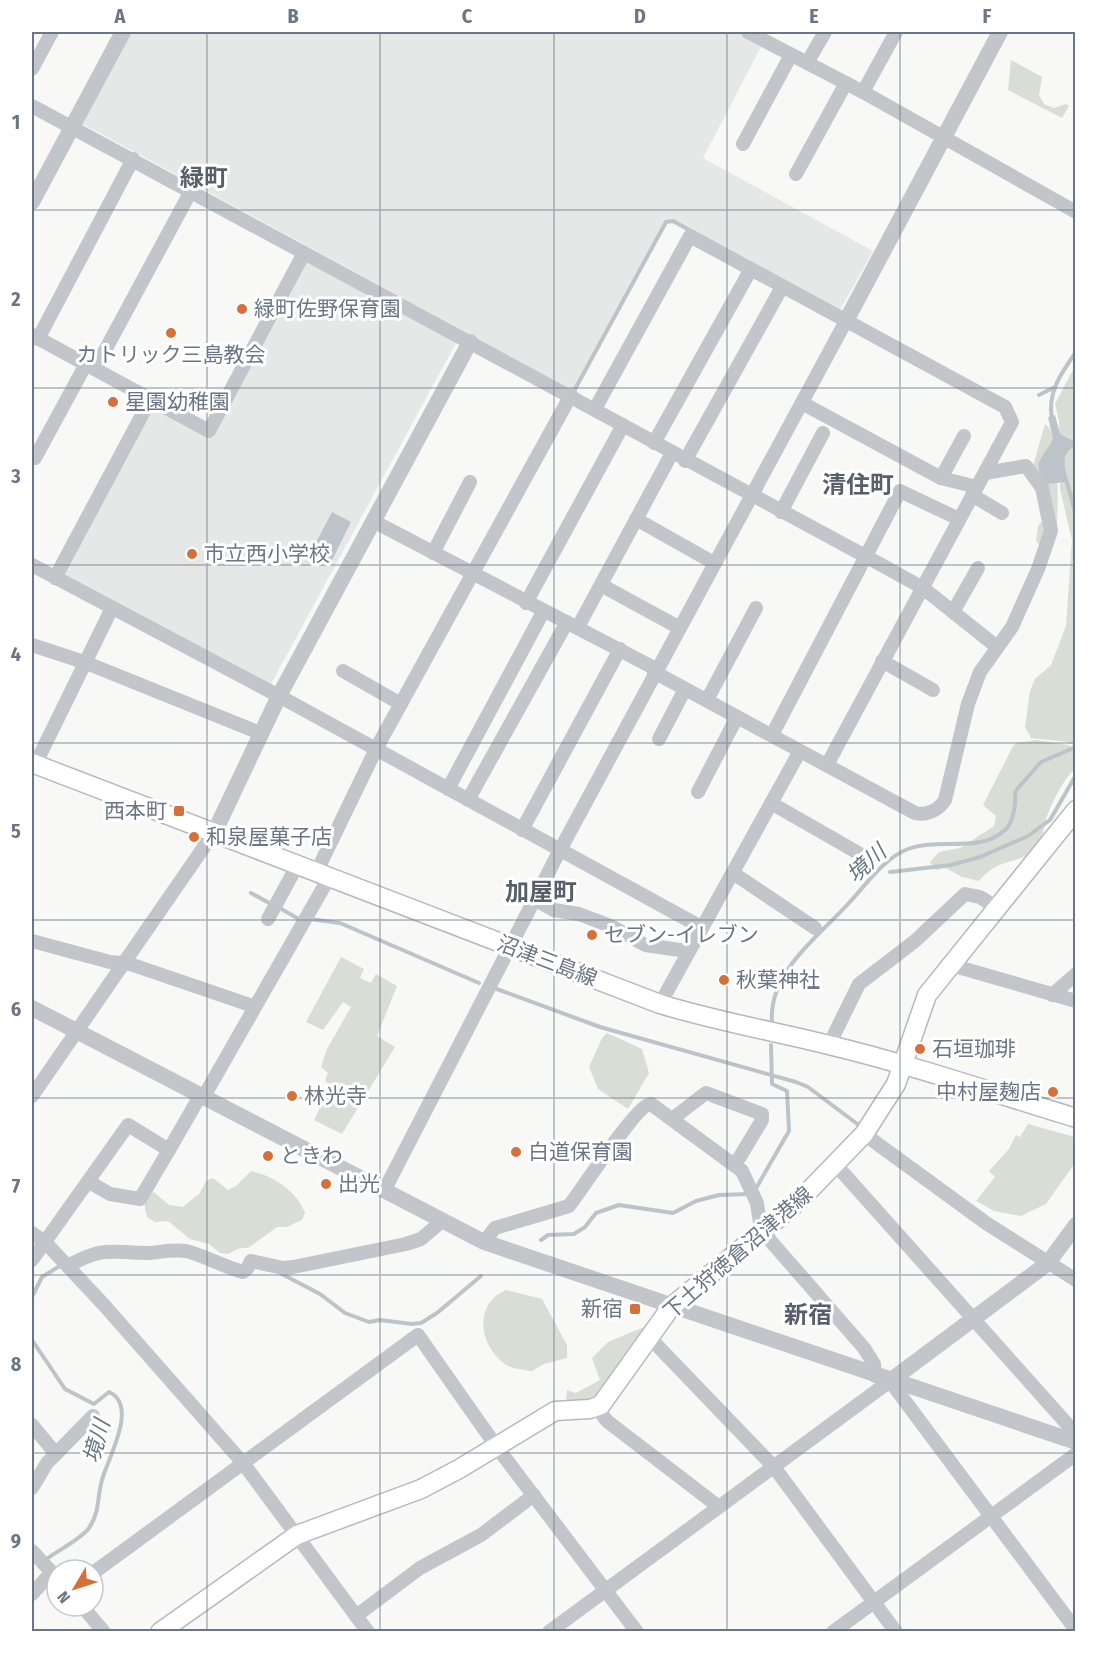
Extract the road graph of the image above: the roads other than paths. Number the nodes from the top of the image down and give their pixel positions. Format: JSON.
{"nodes":[{"id":1,"x":52,"y":32,"type":"edge"},
{"id":2,"x":123,"y":32,"type":"edge"},
{"id":3,"x":748,"y":32,"type":"edge"},
{"id":4,"x":825,"y":32,"type":"edge"},
{"id":5,"x":896,"y":32,"type":"edge"},
{"id":6,"x":1000,"y":32,"type":"edge"},
{"id":7,"x":763,"y":35,"type":"edge"},
{"id":8,"x":791,"y":55,"type":"junction"},
{"id":9,"x":807,"y":63,"type":"junction"},
{"id":10,"x":32,"y":69,"type":"edge"},
{"id":11,"x":846,"y":83,"type":"junction"},
{"id":12,"x":863,"y":92,"type":"junction"},
{"id":13,"x":32,"y":106,"type":"edge"},
{"id":14,"x":71,"y":127,"type":"junction"},
{"id":15,"x":943,"y":138,"type":"junction"},
{"id":16,"x":742,"y":144,"type":"dead end"},
{"id":17,"x":134,"y":159,"type":"junction"},
{"id":18,"x":796,"y":174,"type":"dead end"},
{"id":19,"x":191,"y":191,"type":"junction"},
{"id":20,"x":32,"y":201,"type":"edge"},
{"id":21,"x":1076,"y":212,"type":"edge"},
{"id":22,"x":304,"y":253,"type":"junction"},
{"id":23,"x":751,"y":268,"type":"junction"},
{"id":24,"x":782,"y":287,"type":"junction"},
{"id":25,"x":846,"y":321,"type":"junction"},
{"id":26,"x":35,"y":337,"type":"edge"},
{"id":27,"x":470,"y":342,"type":"junction"},
{"id":28,"x":91,"y":367,"type":"junction"},
{"id":29,"x":571,"y":395,"type":"junction"},
{"id":30,"x":150,"y":400,"type":"junction"},
{"id":31,"x":802,"y":402,"type":"junction"},
{"id":32,"x":595,"y":409,"type":"junction"},
{"id":33,"x":623,"y":425,"type":"junction"},
{"id":34,"x":823,"y":434,"type":"dead end"},
{"id":35,"x":964,"y":436,"type":"dead end"},
{"id":36,"x":654,"y":443,"type":"junction"},
{"id":37,"x":672,"y":453,"type":"junction"},
{"id":38,"x":35,"y":458,"type":"dead end"},
{"id":39,"x":685,"y":461,"type":"junction"},
{"id":40,"x":985,"y":473,"type":"junction"},
{"id":41,"x":941,"y":478,"type":"junction"},
{"id":42,"x":470,"y":482,"type":"dead end"},
{"id":43,"x":975,"y":491,"type":"junction"},
{"id":44,"x":750,"y":496,"type":"junction"},
{"id":45,"x":781,"y":512,"type":"junction"},
{"id":46,"x":1002,"y":513,"type":"dead end"},
{"id":47,"x":636,"y":519,"type":"junction"},
{"id":48,"x":959,"y":519,"type":"junction"},
{"id":49,"x":373,"y":521,"type":"junction"},
{"id":50,"x":433,"y":553,"type":"junction"},
{"id":51,"x":867,"y":557,"type":"junction"},
{"id":52,"x":714,"y":563,"type":"junction"},
{"id":53,"x":32,"y":565,"type":"edge"},
{"id":54,"x":978,"y":568,"type":"dead end"},
{"id":55,"x":473,"y":574,"type":"junction"},
{"id":56,"x":55,"y":578,"type":"junction"},
{"id":57,"x":601,"y":585,"type":"junction"},
{"id":58,"x":922,"y":588,"type":"junction"},
{"id":59,"x":526,"y":603,"type":"junction"},
{"id":60,"x":112,"y":608,"type":"junction"},
{"id":61,"x":756,"y":608,"type":"dead end"},
{"id":62,"x":543,"y":612,"type":"junction"},
{"id":63,"x":953,"y":612,"type":"junction"},
{"id":64,"x":573,"y":624,"type":"junction"},
{"id":65,"x":678,"y":627,"type":"junction"},
{"id":66,"x":32,"y":645,"type":"edge"},
{"id":67,"x":997,"y":647,"type":"junction"},
{"id":68,"x":620,"y":649,"type":"junction"},
{"id":69,"x":882,"y":661,"type":"junction"},
{"id":70,"x":84,"y":662,"type":"junction"},
{"id":71,"x":343,"y":671,"type":"dead end"},
{"id":72,"x":655,"y":671,"type":"junction"},
{"id":73,"x":685,"y":689,"type":"junction"},
{"id":74,"x":933,"y":690,"type":"dead end"},
{"id":75,"x":279,"y":696,"type":"junction"},
{"id":76,"x":707,"y":700,"type":"junction"},
{"id":77,"x":401,"y":704,"type":"junction"},
{"id":78,"x":737,"y":717,"type":"junction"},
{"id":79,"x":260,"y":733,"type":"junction"},
{"id":80,"x":772,"y":735,"type":"junction"},
{"id":81,"x":659,"y":739,"type":"dead end"},
{"id":82,"x":376,"y":749,"type":"junction"},
{"id":83,"x":800,"y":751,"type":"junction"},
{"id":84,"x":33,"y":764,"type":"edge"},
{"id":85,"x":827,"y":765,"type":"junction"},
{"id":86,"x":448,"y":789,"type":"junction"},
{"id":87,"x":698,"y":792,"type":"dead end"},
{"id":88,"x":468,"y":800,"type":"junction"},
{"id":89,"x":771,"y":803,"type":"junction"},
{"id":90,"x":1076,"y":810,"type":"edge"},
{"id":91,"x":522,"y":830,"type":"junction"},
{"id":92,"x":215,"y":831,"type":"junction"},
{"id":93,"x":560,"y":850,"type":"junction"},
{"id":94,"x":867,"y":858,"type":"dead end"},
{"id":95,"x":298,"y":864,"type":"junction"},
{"id":96,"x":733,"y":873,"type":"junction"},
{"id":97,"x":323,"y":874,"type":"junction"},
{"id":98,"x":534,"y":899,"type":"junction"},
{"id":99,"x":997,"y":908,"type":"junction"},
{"id":100,"x":272,"y":910,"type":"dead end"},
{"id":101,"x":701,"y":927,"type":"junction"},
{"id":102,"x":815,"y":928,"type":"dead end"},
{"id":103,"x":32,"y":941,"type":"edge"},
{"id":104,"x":509,"y":946,"type":"junction"},
{"id":105,"x":687,"y":951,"type":"junction"},
{"id":106,"x":122,"y":964,"type":"junction"},
{"id":107,"x":951,"y":965,"type":"junction"},
{"id":108,"x":1076,"y":974,"type":"edge"},
{"id":109,"x":1052,"y":994,"type":"junction"},
{"id":110,"x":1076,"y":1001,"type":"edge"},
{"id":111,"x":660,"y":1004,"type":"junction"},
{"id":112,"x":253,"y":1006,"type":"junction"},
{"id":113,"x":32,"y":1008,"type":"edge"},
{"id":114,"x":75,"y":1031,"type":"junction"},
{"id":115,"x":829,"y":1045,"type":"junction"},
{"id":116,"x":903,"y":1065,"type":"junction"},
{"id":117,"x":32,"y":1096,"type":"edge"},
{"id":118,"x":202,"y":1097,"type":"junction"},
{"id":119,"x":1076,"y":1118,"type":"edge"},
{"id":120,"x":672,"y":1119,"type":"junction"},
{"id":121,"x":864,"y":1134,"type":"junction"},
{"id":122,"x":169,"y":1150,"type":"junction"},
{"id":123,"x":735,"y":1165,"type":"junction"},
{"id":124,"x":836,"y":1165,"type":"junction"},
{"id":125,"x":89,"y":1182,"type":"junction"},
{"id":126,"x":384,"y":1191,"type":"junction"},
{"id":127,"x":442,"y":1221,"type":"junction"},
{"id":128,"x":1076,"y":1224,"type":"edge"},
{"id":129,"x":761,"y":1230,"type":"junction"},
{"id":130,"x":32,"y":1233,"type":"edge"},
{"id":131,"x":45,"y":1242,"type":"junction"},
{"id":132,"x":484,"y":1242,"type":"junction"},
{"id":133,"x":1068,"y":1252,"type":"edge"},
{"id":134,"x":32,"y":1260,"type":"edge"},
{"id":135,"x":1048,"y":1263,"type":"junction"},
{"id":136,"x":68,"y":1266,"type":"junction"},
{"id":137,"x":1076,"y":1280,"type":"edge"},
{"id":138,"x":671,"y":1307,"type":"junction"},
{"id":139,"x":972,"y":1319,"type":"junction"},
{"id":140,"x":649,"y":1337,"type":"junction"},
{"id":141,"x":883,"y":1378,"type":"junction"},
{"id":142,"x":597,"y":1408,"type":"junction"},
{"id":143,"x":93,"y":1416,"type":"dead end"},
{"id":144,"x":32,"y":1425,"type":"edge"},
{"id":145,"x":1076,"y":1434,"type":"edge"},
{"id":146,"x":1076,"y":1442,"type":"edge"},
{"id":147,"x":496,"y":1446,"type":"junction"},
{"id":148,"x":56,"y":1454,"type":"junction"},
{"id":149,"x":1076,"y":1454,"type":"edge"},
{"id":150,"x":243,"y":1463,"type":"junction"},
{"id":151,"x":774,"y":1467,"type":"junction"},
{"id":152,"x":32,"y":1488,"type":"edge"},
{"id":153,"x":534,"y":1495,"type":"junction"},
{"id":154,"x":718,"y":1507,"type":"junction"},
{"id":155,"x":991,"y":1516,"type":"junction"},
{"id":156,"x":297,"y":1535,"type":"junction"},
{"id":157,"x":32,"y":1551,"type":"edge"},
{"id":158,"x":105,"y":1564,"type":"edge"},
{"id":159,"x":45,"y":1565,"type":"edge"},
{"id":160,"x":45,"y":1583,"type":"edge"},
{"id":161,"x":606,"y":1589,"type":"junction"},
{"id":162,"x":32,"y":1594,"type":"edge"},
{"id":163,"x":874,"y":1601,"type":"junction"},
{"id":164,"x":356,"y":1616,"type":"junction"},
{"id":165,"x":92,"y":1618,"type":"edge"},
{"id":166,"x":1076,"y":1630,"type":"edge"},
{"id":167,"x":104,"y":1632,"type":"edge"},
{"id":168,"x":160,"y":1632,"type":"edge"},
{"id":169,"x":368,"y":1632,"type":"edge"},
{"id":170,"x":549,"y":1632,"type":"edge"},
{"id":171,"x":637,"y":1632,"type":"edge"},
{"id":172,"x":834,"y":1632,"type":"edge"},
{"id":173,"x":896,"y":1632,"type":"edge"}],
"edges":[{"from":1,"to":10,"type":"street"},
{"from":2,"to":14,"type":"street"},
{"from":3,"to":7,"type":"street"},
{"from":4,"to":9,"type":"street"},
{"from":5,"to":12,"type":"street"},
{"from":6,"to":15,"type":"street"},
{"from":7,"to":8,"type":"street"},
{"from":8,"to":9,"type":"street"},
{"from":8,"to":16,"type":"street"},
{"from":9,"to":11,"type":"street"},
{"from":11,"to":12,"type":"street"},
{"from":11,"to":18,"type":"street"},
{"from":12,"to":15,"type":"street"},
{"from":13,"to":14,"type":"street"},
{"from":14,"to":17,"type":"street"},
{"from":14,"to":20,"type":"street"},
{"from":15,"to":21,"type":"street"},
{"from":15,"to":25,"type":"street"},
{"from":17,"to":19,"type":"street"},
{"from":17,"to":26,"type":"street"},
{"from":19,"to":22,"type":"street"},
{"from":19,"to":28,"type":"street"},
{"from":22,"to":27,"type":"street"},
{"from":22,"to":30,"type":"street"},
{"from":23,"to":24,"type":"street"},
{"from":23,"to":32,"type":"street"},
{"from":23,"to":36,"type":"street"},
{"from":24,"to":25,"type":"street"},
{"from":24,"to":39,"type":"street"},
{"from":25,"to":31,"type":"street"},
{"from":25,"to":40,"type":"street"},
{"from":26,"to":28,"type":"street"},
{"from":27,"to":29,"type":"street"},
{"from":27,"to":49,"type":"street"},
{"from":28,"to":30,"type":"street"},
{"from":28,"to":38,"type":"street"},
{"from":29,"to":32,"type":"street"},
{"from":29,"to":55,"type":"street"},
{"from":30,"to":56,"type":"street"},
{"from":31,"to":41,"type":"street"},
{"from":31,"to":44,"type":"street"},
{"from":32,"to":33,"type":"street"},
{"from":33,"to":36,"type":"street"},
{"from":33,"to":59,"type":"street"},
{"from":34,"to":45,"type":"street"},
{"from":35,"to":41,"type":"street"},
{"from":36,"to":37,"type":"street"},
{"from":37,"to":39,"type":"street"},
{"from":37,"to":47,"type":"street"},
{"from":39,"to":44,"type":"street"},
{"from":40,"to":43,"type":"street"},
{"from":40,"to":67,"type":"street"},
{"from":41,"to":43,"type":"street"},
{"from":42,"to":50,"type":"street"},
{"from":43,"to":46,"type":"street"},
{"from":43,"to":48,"type":"street"},
{"from":44,"to":45,"type":"street"},
{"from":44,"to":52,"type":"street"},
{"from":45,"to":51,"type":"street"},
{"from":47,"to":52,"type":"street"},
{"from":47,"to":57,"type":"street"},
{"from":48,"to":51,"type":"street"},
{"from":48,"to":58,"type":"street"},
{"from":49,"to":50,"type":"street"},
{"from":49,"to":75,"type":"street"},
{"from":50,"to":55,"type":"street"},
{"from":51,"to":58,"type":"street"},
{"from":51,"to":80,"type":"street"},
{"from":52,"to":65,"type":"street"},
{"from":53,"to":56,"type":"street"},
{"from":54,"to":63,"type":"street"},
{"from":55,"to":59,"type":"street"},
{"from":55,"to":77,"type":"street"},
{"from":56,"to":60,"type":"street"},
{"from":57,"to":64,"type":"street"},
{"from":57,"to":65,"type":"street"},
{"from":58,"to":63,"type":"street"},
{"from":58,"to":69,"type":"street"},
{"from":59,"to":62,"type":"street"},
{"from":60,"to":70,"type":"street"},
{"from":60,"to":75,"type":"street"},
{"from":61,"to":76,"type":"street"},
{"from":62,"to":64,"type":"street"},
{"from":62,"to":86,"type":"street"},
{"from":63,"to":67,"type":"street"},
{"from":64,"to":68,"type":"street"},
{"from":64,"to":88,"type":"street"},
{"from":65,"to":72,"type":"street"},
{"from":66,"to":70,"type":"street"},
{"from":67,"to":85,"type":"street"},
{"from":68,"to":72,"type":"street"},
{"from":68,"to":91,"type":"street"},
{"from":69,"to":74,"type":"street"},
{"from":69,"to":85,"type":"street"},
{"from":70,"to":79,"type":"street"},
{"from":70,"to":84,"type":"street"},
{"from":71,"to":77,"type":"street"},
{"from":72,"to":73,"type":"street"},
{"from":72,"to":93,"type":"street"},
{"from":73,"to":76,"type":"street"},
{"from":73,"to":81,"type":"street"},
{"from":75,"to":79,"type":"street"},
{"from":75,"to":82,"type":"street"},
{"from":76,"to":78,"type":"street"},
{"from":77,"to":82,"type":"street"},
{"from":78,"to":80,"type":"street"},
{"from":78,"to":87,"type":"street"},
{"from":79,"to":92,"type":"street"},
{"from":80,"to":83,"type":"street"},
{"from":82,"to":86,"type":"street"},
{"from":82,"to":97,"type":"street"},
{"from":83,"to":85,"type":"street"},
{"from":83,"to":89,"type":"street"},
{"from":84,"to":92,"type":"main road","name":"沼津三島線"},
{"from":86,"to":88,"type":"street"},
{"from":88,"to":91,"type":"street"},
{"from":89,"to":94,"type":"street"},
{"from":89,"to":96,"type":"street"},
{"from":90,"to":99,"type":"main road","name":"下土狩徳倉沼津港線"},
{"from":91,"to":93,"type":"street"},
{"from":92,"to":95,"type":"main road","name":"沼津三島線"},
{"from":92,"to":106,"type":"street"},
{"from":93,"to":98,"type":"street"},
{"from":93,"to":101,"type":"street"},
{"from":95,"to":97,"type":"main road","name":"沼津三島線"},
{"from":95,"to":100,"type":"street"},
{"from":96,"to":101,"type":"street"},
{"from":96,"to":102,"type":"street"},
{"from":97,"to":104,"type":"main road","name":"沼津三島線"},
{"from":97,"to":112,"type":"street"},
{"from":98,"to":104,"type":"street"},
{"from":98,"to":105,"type":"street"},
{"from":99,"to":107,"type":"main road","name":"下土狩徳倉沼津港線"},
{"from":99,"to":115,"type":"street"},
{"from":101,"to":105,"type":"street"},
{"from":103,"to":106,"type":"street"},
{"from":104,"to":111,"type":"main road","name":"沼津三島線"},
{"from":104,"to":126,"type":"street"},
{"from":105,"to":111,"type":"street"},
{"from":106,"to":112,"type":"street"},
{"from":106,"to":114,"type":"street"},
{"from":107,"to":109,"type":"street"},
{"from":107,"to":116,"type":"main road","name":"下土狩徳倉沼津港線"},
{"from":108,"to":109,"type":"street"},
{"from":109,"to":110,"type":"street"},
{"from":111,"to":115,"type":"main road","name":"沼津三島線"},
{"from":112,"to":118,"type":"street"},
{"from":113,"to":114,"type":"street"},
{"from":114,"to":117,"type":"street"},
{"from":114,"to":118,"type":"street"},
{"from":115,"to":116,"type":"main road","name":"沼津三島線"},
{"from":116,"to":119,"type":"main road","name":"沼津三島線"},
{"from":116,"to":121,"type":"main road","name":"下土狩徳倉沼津港線"},
{"from":118,"to":122,"type":"street"},
{"from":118,"to":126,"type":"street"},
{"from":120,"to":123,"type":"street"},
{"from":120,"to":123,"type":"street"},
{"from":120,"to":132,"type":"street"},
{"from":121,"to":124,"type":"main road","name":"下土狩徳倉沼津港線"},
{"from":121,"to":135,"type":"street"},
{"from":122,"to":125,"type":"street"},
{"from":122,"to":125,"type":"street"},
{"from":123,"to":129,"type":"street"},
{"from":124,"to":129,"type":"main road","name":"下土狩徳倉沼津港線"},
{"from":124,"to":139,"type":"street"},
{"from":125,"to":131,"type":"street"},
{"from":126,"to":127,"type":"street"},
{"from":127,"to":132,"type":"street"},
{"from":127,"to":136,"type":"street"},
{"from":128,"to":133,"type":"street"},
{"from":129,"to":138,"type":"main road","name":"下土狩徳倉沼津港線"},
{"from":129,"to":141,"type":"street"},
{"from":130,"to":131,"type":"street"},
{"from":131,"to":134,"type":"street"},
{"from":131,"to":136,"type":"street"},
{"from":132,"to":138,"type":"street"},
{"from":133,"to":135,"type":"street"},
{"from":135,"to":137,"type":"street"},
{"from":135,"to":139,"type":"street"},
{"from":136,"to":150,"type":"street"},
{"from":138,"to":140,"type":"main road","name":"下土狩徳倉沼津港線"},
{"from":138,"to":141,"type":"street"},
{"from":139,"to":141,"type":"street"},
{"from":139,"to":145,"type":"street"},
{"from":140,"to":142,"type":"main road","name":"下土狩徳倉沼津港線"},
{"from":140,"to":151,"type":"street"},
{"from":141,"to":146,"type":"street"},
{"from":141,"to":151,"type":"street"},
{"from":141,"to":155,"type":"street"},
{"from":142,"to":147,"type":"main road"},
{"from":142,"to":154,"type":"street"},
{"from":143,"to":148,"type":"street"},
{"from":144,"to":148,"type":"street"},
{"from":147,"to":150,"type":"street"},
{"from":147,"to":153,"type":"street"},
{"from":147,"to":156,"type":"main road"},
{"from":148,"to":152,"type":"street"},
{"from":149,"to":155,"type":"street"},
{"from":150,"to":156,"type":"street"},
{"from":150,"to":158,"type":"street"},
{"from":151,"to":154,"type":"street"},
{"from":151,"to":163,"type":"street"},
{"from":153,"to":161,"type":"street"},
{"from":153,"to":164,"type":"street"},
{"from":154,"to":161,"type":"street"},
{"from":155,"to":163,"type":"street"},
{"from":155,"to":166,"type":"street"},
{"from":156,"to":164,"type":"street"},
{"from":156,"to":168,"type":"main road"},
{"from":157,"to":159,"type":"street"},
{"from":160,"to":162,"type":"street"},
{"from":161,"to":170,"type":"street"},
{"from":161,"to":171,"type":"street"},
{"from":163,"to":172,"type":"street"},
{"from":163,"to":173,"type":"street"},
{"from":164,"to":169,"type":"street"},
{"from":165,"to":167,"type":"street"}]}
